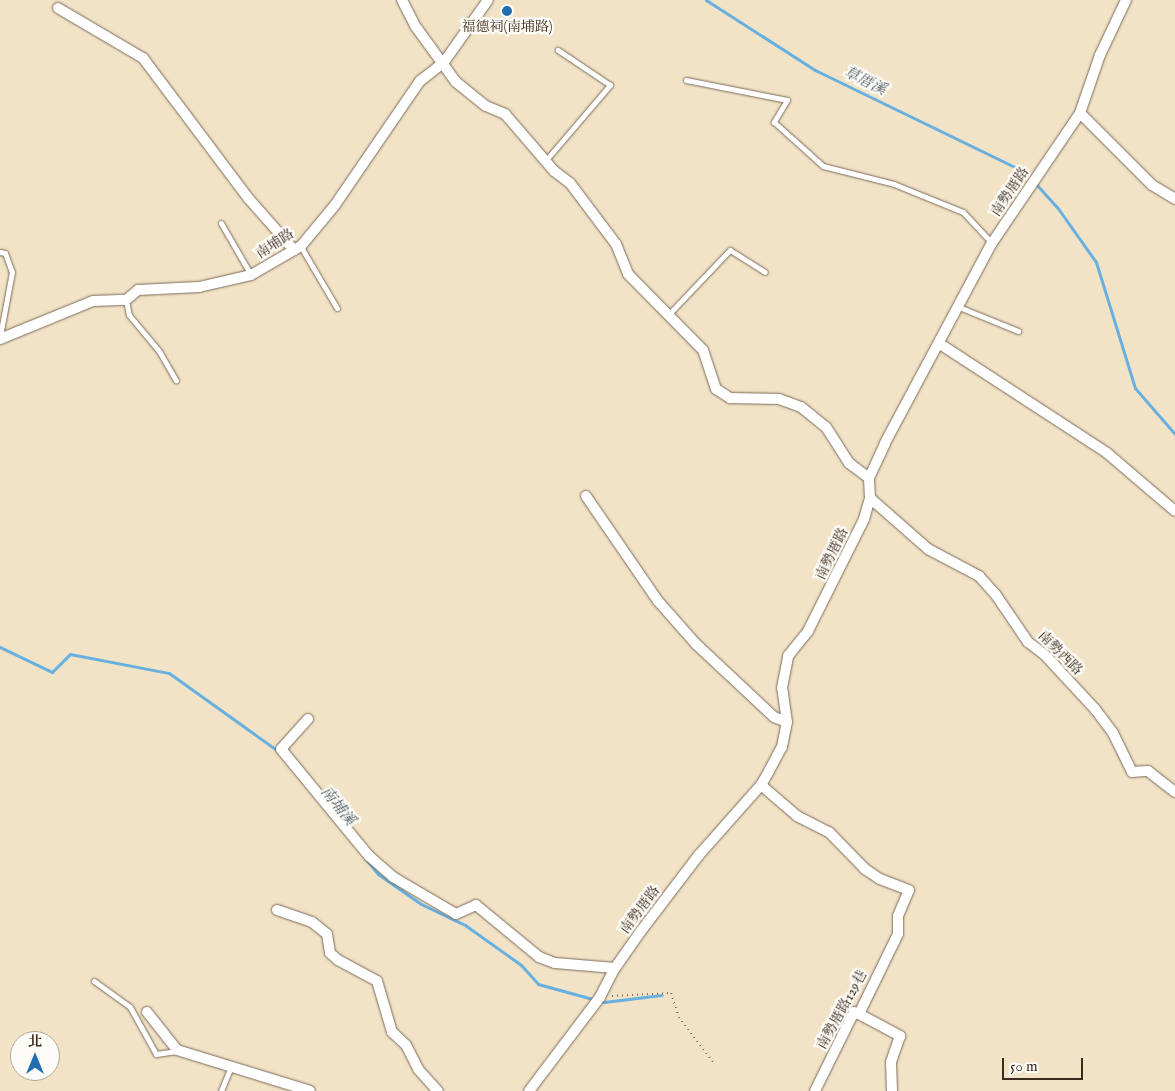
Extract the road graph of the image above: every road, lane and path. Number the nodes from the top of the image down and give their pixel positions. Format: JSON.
{"nodes":[{"id":1,"x":402,"y":0,"type":"edge"},
{"id":2,"x":488,"y":0,"type":"edge"},
{"id":3,"x":1126,"y":0,"type":"edge"},
{"id":4,"x":58,"y":8,"type":"dead end"},
{"id":5,"x":558,"y":50,"type":"dead end"},
{"id":6,"x":444,"y":62,"type":"junction"},
{"id":7,"x":686,"y":80,"type":"dead end"},
{"id":8,"x":1080,"y":113,"type":"junction"},
{"id":9,"x":546,"y":160,"type":"junction"},
{"id":10,"x":1175,"y":199,"type":"edge"},
{"id":11,"x":221,"y":223,"type":"dead end"},
{"id":12,"x":992,"y":243,"type":"junction"},
{"id":13,"x":297,"y":248,"type":"junction"},
{"id":14,"x":0,"y":252,"type":"edge"},
{"id":15,"x":765,"y":272,"type":"dead end"},
{"id":16,"x":251,"y":275,"type":"junction"},
{"id":17,"x":126,"y":300,"type":"junction"},
{"id":18,"x":959,"y":307,"type":"junction"},
{"id":19,"x":337,"y":308,"type":"dead end"},
{"id":20,"x":668,"y":315,"type":"junction"},
{"id":21,"x":1018,"y":331,"type":"dead end"},
{"id":22,"x":0,"y":337,"type":"edge"},
{"id":23,"x":940,"y":344,"type":"junction"},
{"id":24,"x":176,"y":381,"type":"dead end"},
{"id":25,"x":869,"y":478,"type":"junction"},
{"id":26,"x":586,"y":496,"type":"dead end"},
{"id":27,"x":870,"y":498,"type":"junction"},
{"id":28,"x":1175,"y":511,"type":"edge"},
{"id":29,"x":308,"y":719,"type":"dead end"},
{"id":30,"x":787,"y":722,"type":"junction"},
{"id":31,"x":761,"y":786,"type":"junction"},
{"id":32,"x":1175,"y":792,"type":"edge"},
{"id":33,"x":277,"y":910,"type":"dead end"},
{"id":34,"x":615,"y":968,"type":"junction"},
{"id":35,"x":94,"y":981,"type":"dead end"},
{"id":36,"x":600,"y":997,"type":"junction"},
{"id":37,"x":147,"y":1012,"type":"dead end"},
{"id":38,"x":859,"y":1014,"type":"junction"},
{"id":39,"x":177,"y":1050,"type":"junction"},
{"id":40,"x":714,"y":1063,"type":"dead end"},
{"id":41,"x":231,"y":1066,"type":"junction"},
{"id":42,"x":221,"y":1091,"type":"edge"},
{"id":43,"x":310,"y":1091,"type":"edge"},
{"id":44,"x":438,"y":1091,"type":"edge"},
{"id":45,"x":529,"y":1091,"type":"edge"},
{"id":46,"x":815,"y":1091,"type":"edge"},
{"id":47,"x":892,"y":1091,"type":"edge"}],
"edges":[{"from":1,"to":6,"type":"street"},
{"from":2,"to":6,"type":"street","name":"南埔路"},
{"from":3,"to":8,"type":"street","name":"南勢厝路"},
{"from":4,"to":13,"type":"street"},
{"from":5,"to":9,"type":"lane"},
{"from":6,"to":9,"type":"street"},
{"from":6,"to":13,"type":"street","name":"南埔路"},
{"from":7,"to":12,"type":"lane"},
{"from":8,"to":10,"type":"street"},
{"from":8,"to":12,"type":"street","name":"南勢厝路"},
{"from":9,"to":20,"type":"street"},
{"from":11,"to":16,"type":"lane"},
{"from":12,"to":18,"type":"street","name":"南勢厝路"},
{"from":13,"to":16,"type":"street","name":"南埔路"},
{"from":13,"to":19,"type":"lane"},
{"from":14,"to":22,"type":"lane"},
{"from":15,"to":20,"type":"lane"},
{"from":16,"to":17,"type":"street","name":"南埔路"},
{"from":17,"to":22,"type":"street","name":"南埔路"},
{"from":17,"to":24,"type":"lane"},
{"from":18,"to":21,"type":"lane"},
{"from":18,"to":23,"type":"street","name":"南勢厝路"},
{"from":20,"to":25,"type":"street"},
{"from":23,"to":25,"type":"street","name":"南勢厝路"},
{"from":23,"to":28,"type":"street"},
{"from":25,"to":27,"type":"street","name":"南勢厝路"},
{"from":26,"to":30,"type":"street"},
{"from":27,"to":30,"type":"street","name":"南勢厝路"},
{"from":27,"to":32,"type":"street","name":"南勢西路"},
{"from":29,"to":34,"type":"street"},
{"from":30,"to":31,"type":"street","name":"南勢厝路"},
{"from":31,"to":34,"type":"street","name":"南勢厝路"},
{"from":31,"to":38,"type":"street","name":"南勢厝路129巷"},
{"from":33,"to":44,"type":"street"},
{"from":34,"to":36,"type":"street","name":"南勢厝路"},
{"from":35,"to":39,"type":"lane"},
{"from":36,"to":40,"type":"path"},
{"from":36,"to":45,"type":"street","name":"南勢厝路"},
{"from":37,"to":39,"type":"street"},
{"from":38,"to":46,"type":"street","name":"南勢厝路129巷"},
{"from":38,"to":47,"type":"street"},
{"from":39,"to":41,"type":"street"},
{"from":41,"to":42,"type":"lane"},
{"from":41,"to":43,"type":"street"}]}
